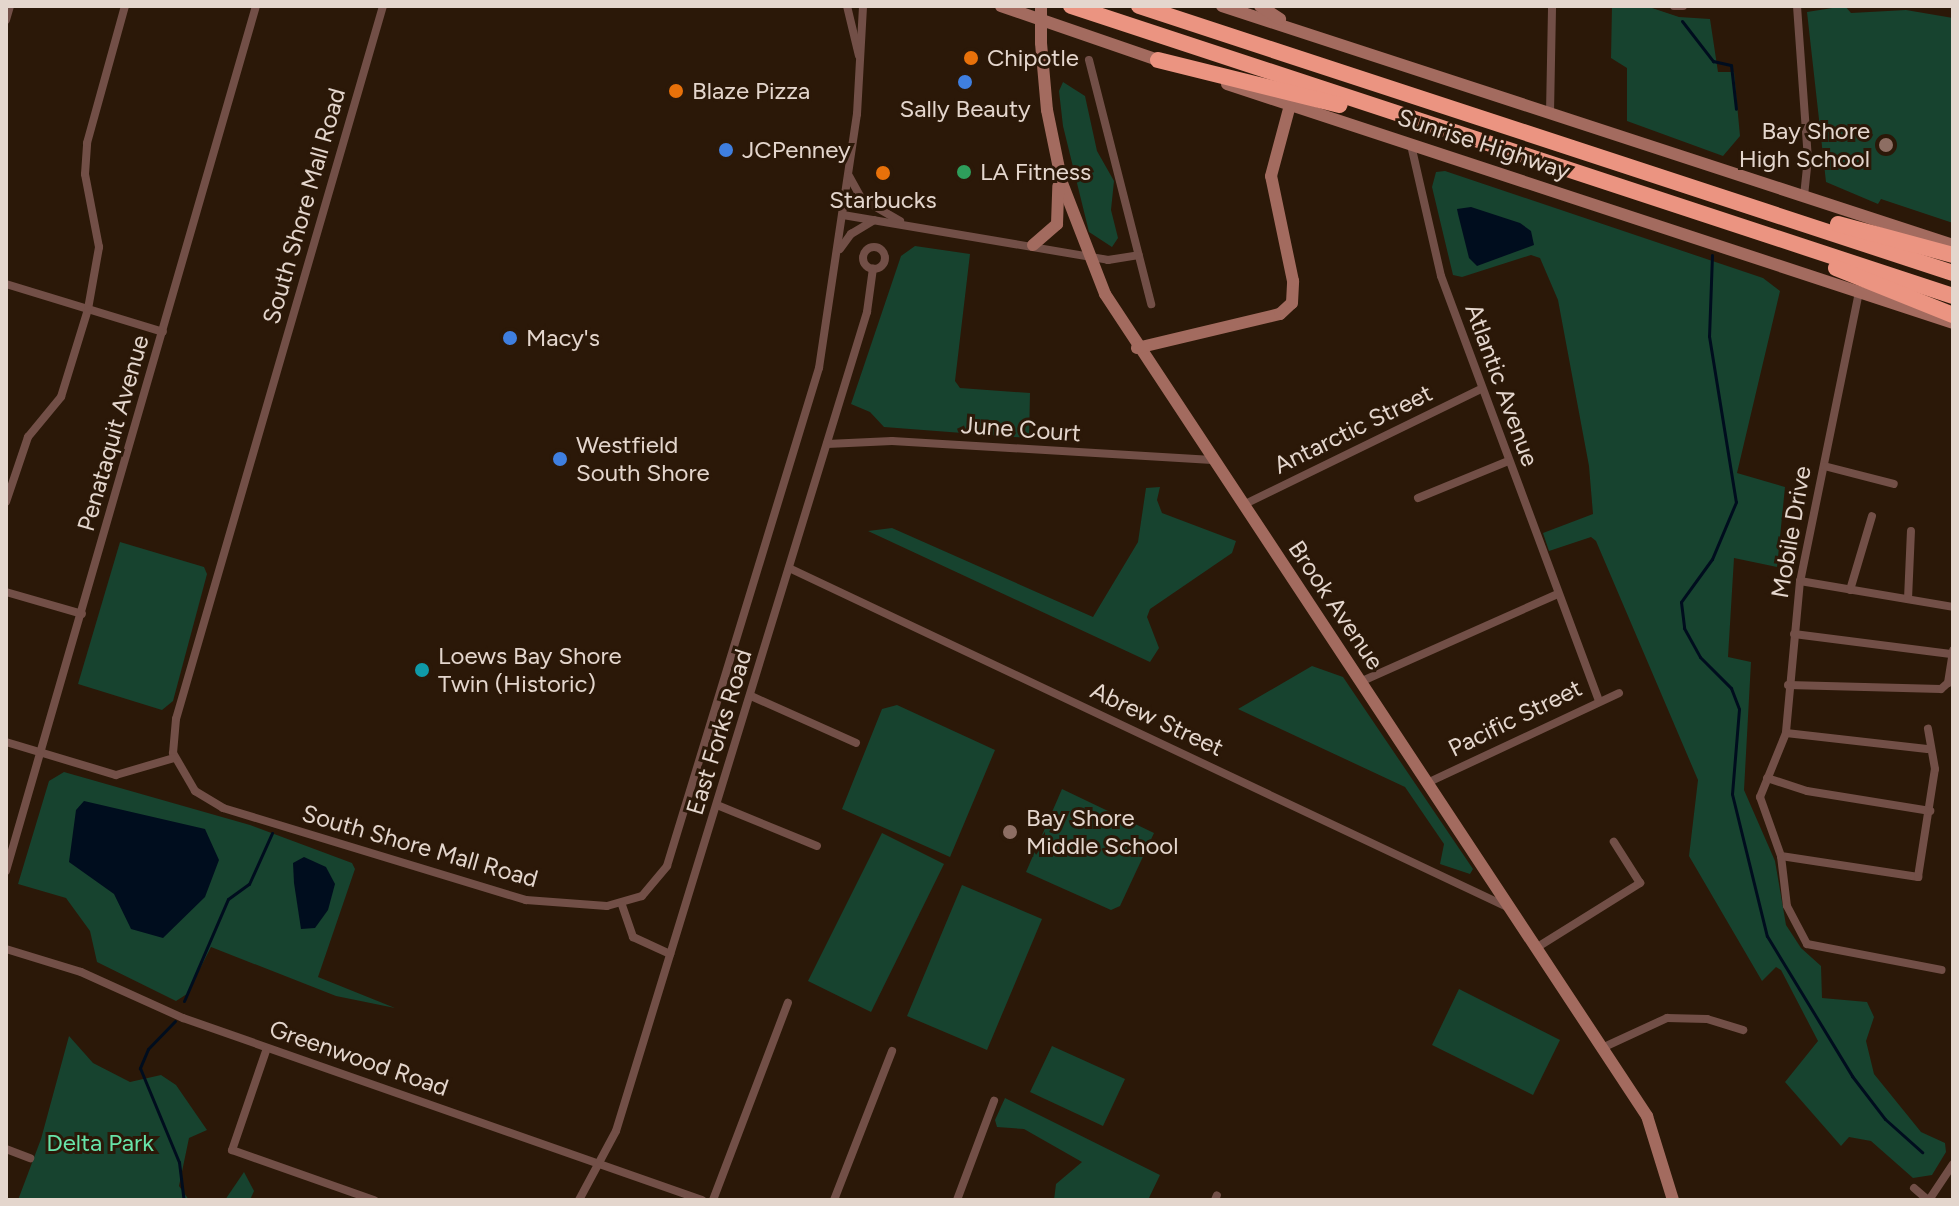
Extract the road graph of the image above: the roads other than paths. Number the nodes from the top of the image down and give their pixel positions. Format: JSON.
{"nodes":[{"id":1,"x":10,"y":6,"type":"edge"},
{"id":2,"x":125,"y":6,"type":"edge"},
{"id":3,"x":256,"y":6,"type":"edge"},
{"id":4,"x":383,"y":6,"type":"edge"},
{"id":5,"x":847,"y":6,"type":"edge"},
{"id":6,"x":863,"y":6,"type":"edge"},
{"id":7,"x":1001,"y":6,"type":"edge"},
{"id":8,"x":1041,"y":6,"type":"edge"},
{"id":9,"x":1071,"y":6,"type":"edge"},
{"id":10,"x":1139,"y":6,"type":"edge"},
{"id":11,"x":1222,"y":6,"type":"edge"},
{"id":12,"x":1260,"y":6,"type":"edge"},
{"id":13,"x":1552,"y":6,"type":"edge"},
{"id":14,"x":1674,"y":6,"type":"edge"},
{"id":15,"x":1683,"y":6,"type":"edge"},
{"id":16,"x":1797,"y":6,"type":"edge"},
{"id":17,"x":6,"y":20,"type":"edge"},
{"id":18,"x":1296,"y":29,"type":"junction"},
{"id":19,"x":1089,"y":60,"type":"dead end"},
{"id":20,"x":1158,"y":60,"type":"junction"},
{"id":21,"x":861,"y":65,"type":"junction"},
{"id":22,"x":1290,"y":105,"type":"junction"},
{"id":23,"x":1550,"y":113,"type":"junction"},
{"id":24,"x":1423,"y":122,"type":"junction"},
{"id":25,"x":1411,"y":145,"type":"junction"},
{"id":26,"x":1057,"y":163,"type":"junction"},
{"id":27,"x":848,"y":175,"type":"junction"},
{"id":28,"x":1804,"y":196,"type":"junction"},
{"id":29,"x":1743,"y":204,"type":"junction"},
{"id":30,"x":843,"y":215,"type":"junction"},
{"id":31,"x":874,"y":220,"type":"junction"},
{"id":32,"x":911,"y":226,"type":"junction"},
{"id":33,"x":1758,"y":232,"type":"junction"},
{"id":34,"x":1033,"y":245,"type":"junction"},
{"id":35,"x":1953,"y":245,"type":"edge"},
{"id":36,"x":838,"y":253,"type":"junction"},
{"id":37,"x":1086,"y":254,"type":"junction"},
{"id":38,"x":1139,"y":255,"type":"junction"},
{"id":39,"x":1953,"y":255,"type":"edge"},
{"id":40,"x":873,"y":268,"type":"dead end"},
{"id":41,"x":1953,"y":273,"type":"edge"},
{"id":42,"x":6,"y":284,"type":"edge"},
{"id":43,"x":1859,"y":292,"type":"junction"},
{"id":44,"x":1953,"y":296,"type":"edge"},
{"id":45,"x":1151,"y":304,"type":"dead end"},
{"id":46,"x":88,"y":309,"type":"junction"},
{"id":47,"x":1953,"y":315,"type":"edge"},
{"id":48,"x":1953,"y":323,"type":"edge"},
{"id":49,"x":163,"y":332,"type":"junction"},
{"id":50,"x":1137,"y":348,"type":"junction"},
{"id":51,"x":1481,"y":389,"type":"junction"},
{"id":52,"x":827,"y":444,"type":"junction"},
{"id":53,"x":1212,"y":460,"type":"junction"},
{"id":54,"x":1508,"y":461,"type":"junction"},
{"id":55,"x":1824,"y":466,"type":"junction"},
{"id":56,"x":1894,"y":484,"type":"dead end"},
{"id":57,"x":1418,"y":498,"type":"dead end"},
{"id":58,"x":6,"y":502,"type":"edge"},
{"id":59,"x":1243,"y":505,"type":"junction"},
{"id":60,"x":1872,"y":516,"type":"dead end"},
{"id":61,"x":1911,"y":531,"type":"dead end"},
{"id":62,"x":789,"y":568,"type":"junction"},
{"id":63,"x":1800,"y":581,"type":"junction"},
{"id":64,"x":1850,"y":590,"type":"junction"},
{"id":65,"x":6,"y":592,"type":"edge"},
{"id":66,"x":1558,"y":594,"type":"junction"},
{"id":67,"x":1908,"y":599,"type":"junction"},
{"id":68,"x":1953,"y":607,"type":"edge"},
{"id":69,"x":82,"y":614,"type":"junction"},
{"id":70,"x":1573,"y":632,"type":"joint"},
{"id":71,"x":1794,"y":634,"type":"junction"},
{"id":72,"x":1952,"y":652,"type":"edge"},
{"id":73,"x":1360,"y":682,"type":"junction"},
{"id":74,"x":1788,"y":685,"type":"junction"},
{"id":75,"x":1619,"y":693,"type":"dead end"},
{"id":76,"x":751,"y":696,"type":"junction"},
{"id":77,"x":1599,"y":701,"type":"junction"},
{"id":78,"x":1928,"y":729,"type":"dead end"},
{"id":79,"x":1786,"y":733,"type":"junction"},
{"id":80,"x":6,"y":742,"type":"edge"},
{"id":81,"x":856,"y":743,"type":"dead end"},
{"id":82,"x":1927,"y":749,"type":"junction"},
{"id":83,"x":41,"y":752,"type":"junction"},
{"id":84,"x":174,"y":758,"type":"junction"},
{"id":85,"x":1767,"y":778,"type":"junction"},
{"id":86,"x":1427,"y":783,"type":"junction"},
{"id":87,"x":717,"y":805,"type":"junction"},
{"id":88,"x":1930,"y":811,"type":"junction"},
{"id":89,"x":1614,"y":842,"type":"dead end"},
{"id":90,"x":817,"y":846,"type":"dead end"},
{"id":91,"x":1781,"y":856,"type":"junction"},
{"id":92,"x":6,"y":871,"type":"edge"},
{"id":93,"x":622,"y":905,"type":"junction"},
{"id":94,"x":1507,"y":907,"type":"junction"},
{"id":95,"x":1536,"y":948,"type":"junction"},
{"id":96,"x":6,"y":949,"type":"edge"},
{"id":97,"x":670,"y":954,"type":"junction"},
{"id":98,"x":1942,"y":970,"type":"dead end"},
{"id":99,"x":788,"y":1003,"type":"dead end"},
{"id":100,"x":1743,"y":1030,"type":"dead end"},
{"id":101,"x":267,"y":1048,"type":"junction"},
{"id":102,"x":1602,"y":1048,"type":"junction"},
{"id":103,"x":892,"y":1051,"type":"dead end"},
{"id":104,"x":994,"y":1101,"type":"dead end"},
{"id":105,"x":6,"y":1149,"type":"edge"},
{"id":106,"x":30,"y":1158,"type":"dead end"},
{"id":107,"x":598,"y":1163,"type":"junction"},
{"id":108,"x":1953,"y":1164,"type":"edge"},
{"id":109,"x":1914,"y":1188,"type":"dead end"},
{"id":110,"x":374,"y":1200,"type":"edge"},
{"id":111,"x":579,"y":1200,"type":"edge"},
{"id":112,"x":702,"y":1200,"type":"edge"},
{"id":113,"x":713,"y":1200,"type":"edge"},
{"id":114,"x":834,"y":1200,"type":"edge"},
{"id":115,"x":957,"y":1200,"type":"edge"},
{"id":116,"x":1673,"y":1200,"type":"edge"},
{"id":117,"x":1928,"y":1200,"type":"edge"}],
"edges":[{"from":1,"to":17,"type":"street"},
{"from":2,"to":46,"type":"street"},
{"from":3,"to":49,"type":"street","name":"Penataquit Avenue"},
{"from":4,"to":84,"type":"street","name":"South Shore Mall Road"},
{"from":5,"to":21,"type":"street"},
{"from":6,"to":21,"type":"street"},
{"from":7,"to":20,"type":"street","name":"Sunrise Highway"},
{"from":8,"to":26,"type":"street","name":"Brook Avenue","bridge":true},
{"from":9,"to":24,"type":"highway","name":"Sunrise Highway"},
{"from":10,"to":29,"type":"highway","name":"Sunrise Highway"},
{"from":11,"to":18,"type":"street","name":"Sunrise Highway"},
{"from":12,"to":18,"type":"street"},
{"from":13,"to":23,"type":"street"},
{"from":14,"to":15,"type":"street"},
{"from":16,"to":28,"type":"street"},
{"from":18,"to":23,"type":"street","name":"Sunrise Highway"},
{"from":19,"to":38,"type":"street"},
{"from":20,"to":22,"type":"street","name":"Sunrise Highway"},
{"from":20,"to":24,"type":"highway"},
{"from":21,"to":27,"type":"street"},
{"from":22,"to":25,"type":"street","name":"Sunrise Highway"},
{"from":22,"to":50,"type":"street"},
{"from":23,"to":28,"type":"street","name":"Sunrise Highway"},
{"from":24,"to":33,"type":"highway","name":"Sunrise Highway"},
{"from":25,"to":43,"type":"street","name":"Sunrise Highway"},
{"from":25,"to":51,"type":"street","name":"Atlantic Avenue"},
{"from":26,"to":34,"type":"street"},
{"from":26,"to":37,"type":"street","name":"Brook Avenue"},
{"from":27,"to":30,"type":"street"},
{"from":27,"to":32,"type":"street"},
{"from":28,"to":35,"type":"street","name":"Sunrise Highway"},
{"from":29,"to":39,"type":"highway"},
{"from":29,"to":41,"type":"highway","name":"Sunrise Highway"},
{"from":30,"to":31,"type":"street"},
{"from":30,"to":36,"type":"street"},
{"from":31,"to":32,"type":"street"},
{"from":31,"to":36,"type":"street"},
{"from":32,"to":34,"type":"street"},
{"from":33,"to":44,"type":"highway","name":"Sunrise Highway"},
{"from":33,"to":47,"type":"highway"},
{"from":34,"to":37,"type":"street"},
{"from":36,"to":93,"type":"street"},
{"from":37,"to":38,"type":"street"},
{"from":37,"to":50,"type":"street","name":"Brook Avenue"},
{"from":38,"to":45,"type":"street"},
{"from":40,"to":52,"type":"street","name":"East Forks Road"},
{"from":42,"to":46,"type":"street"},
{"from":43,"to":48,"type":"street","name":"Sunrise Highway"},
{"from":43,"to":55,"type":"street","name":"Mobile Drive"},
{"from":46,"to":49,"type":"street"},
{"from":46,"to":58,"type":"street"},
{"from":49,"to":69,"type":"street","name":"Penataquit Avenue"},
{"from":50,"to":53,"type":"street","name":"Brook Avenue"},
{"from":51,"to":54,"type":"street","name":"Atlantic Avenue"},
{"from":51,"to":59,"type":"street","name":"Antarctic Street"},
{"from":52,"to":53,"type":"street","name":"June Court"},
{"from":52,"to":62,"type":"street","name":"East Forks Road"},
{"from":53,"to":59,"type":"street","name":"Brook Avenue"},
{"from":54,"to":57,"type":"street"},
{"from":54,"to":66,"type":"street","name":"Atlantic Avenue"},
{"from":55,"to":56,"type":"street"},
{"from":55,"to":63,"type":"street","name":"Mobile Drive"},
{"from":59,"to":73,"type":"street","name":"Brook Avenue"},
{"from":60,"to":64,"type":"street"},
{"from":61,"to":67,"type":"street"},
{"from":62,"to":76,"type":"street","name":"East Forks Road"},
{"from":62,"to":94,"type":"street","name":"Abrew Street"},
{"from":63,"to":64,"type":"street"},
{"from":63,"to":71,"type":"street","name":"Mobile Drive"},
{"from":64,"to":67,"type":"street"},
{"from":65,"to":69,"type":"street"},
{"from":66,"to":70,"type":"street","name":"Atlantic Avenue"},
{"from":66,"to":73,"type":"street"},
{"from":67,"to":68,"type":"street"},
{"from":69,"to":83,"type":"street","name":"Penataquit Avenue"},
{"from":70,"to":77,"type":"street","name":"Pacific Street"},
{"from":71,"to":72,"type":"street"},
{"from":71,"to":74,"type":"street","name":"Mobile Drive"},
{"from":72,"to":74,"type":"street"},
{"from":73,"to":86,"type":"street","name":"Brook Avenue"},
{"from":74,"to":79,"type":"street","name":"Mobile Drive"},
{"from":75,"to":77,"type":"street"},
{"from":76,"to":81,"type":"street"},
{"from":76,"to":87,"type":"street","name":"East Forks Road"},
{"from":77,"to":86,"type":"street","name":"Pacific Street"},
{"from":78,"to":82,"type":"street"},
{"from":79,"to":82,"type":"street"},
{"from":79,"to":85,"type":"street","name":"Mobile Drive"},
{"from":80,"to":83,"type":"street"},
{"from":82,"to":88,"type":"street"},
{"from":83,"to":84,"type":"street"},
{"from":83,"to":92,"type":"street","name":"Penataquit Avenue"},
{"from":84,"to":93,"type":"street","name":"South Shore Mall Road"},
{"from":85,"to":88,"type":"street"},
{"from":85,"to":91,"type":"street","name":"Mobile Drive"},
{"from":86,"to":94,"type":"street","name":"Brook Avenue"},
{"from":87,"to":90,"type":"street"},
{"from":87,"to":97,"type":"street","name":"East Forks Road"},
{"from":88,"to":91,"type":"street"},
{"from":89,"to":95,"type":"street"},
{"from":91,"to":98,"type":"street","name":"Mobile Drive"},
{"from":93,"to":97,"type":"street"},
{"from":94,"to":95,"type":"street","name":"Brook Avenue"},
{"from":95,"to":102,"type":"street","name":"Brook Avenue"},
{"from":96,"to":101,"type":"street","name":"Greenwood Road"},
{"from":97,"to":107,"type":"street","name":"East Forks Road"},
{"from":99,"to":113,"type":"street"},
{"from":100,"to":102,"type":"street"},
{"from":101,"to":107,"type":"street","name":"Greenwood Road"},
{"from":101,"to":110,"type":"street"},
{"from":102,"to":116,"type":"street","name":"Brook Avenue"},
{"from":103,"to":114,"type":"street"},
{"from":104,"to":115,"type":"street"},
{"from":105,"to":106,"type":"street"},
{"from":107,"to":111,"type":"street","name":"East Forks Road"},
{"from":107,"to":112,"type":"street","name":"Greenwood Road"},
{"from":108,"to":117,"type":"street"},
{"from":109,"to":117,"type":"street"}]}
